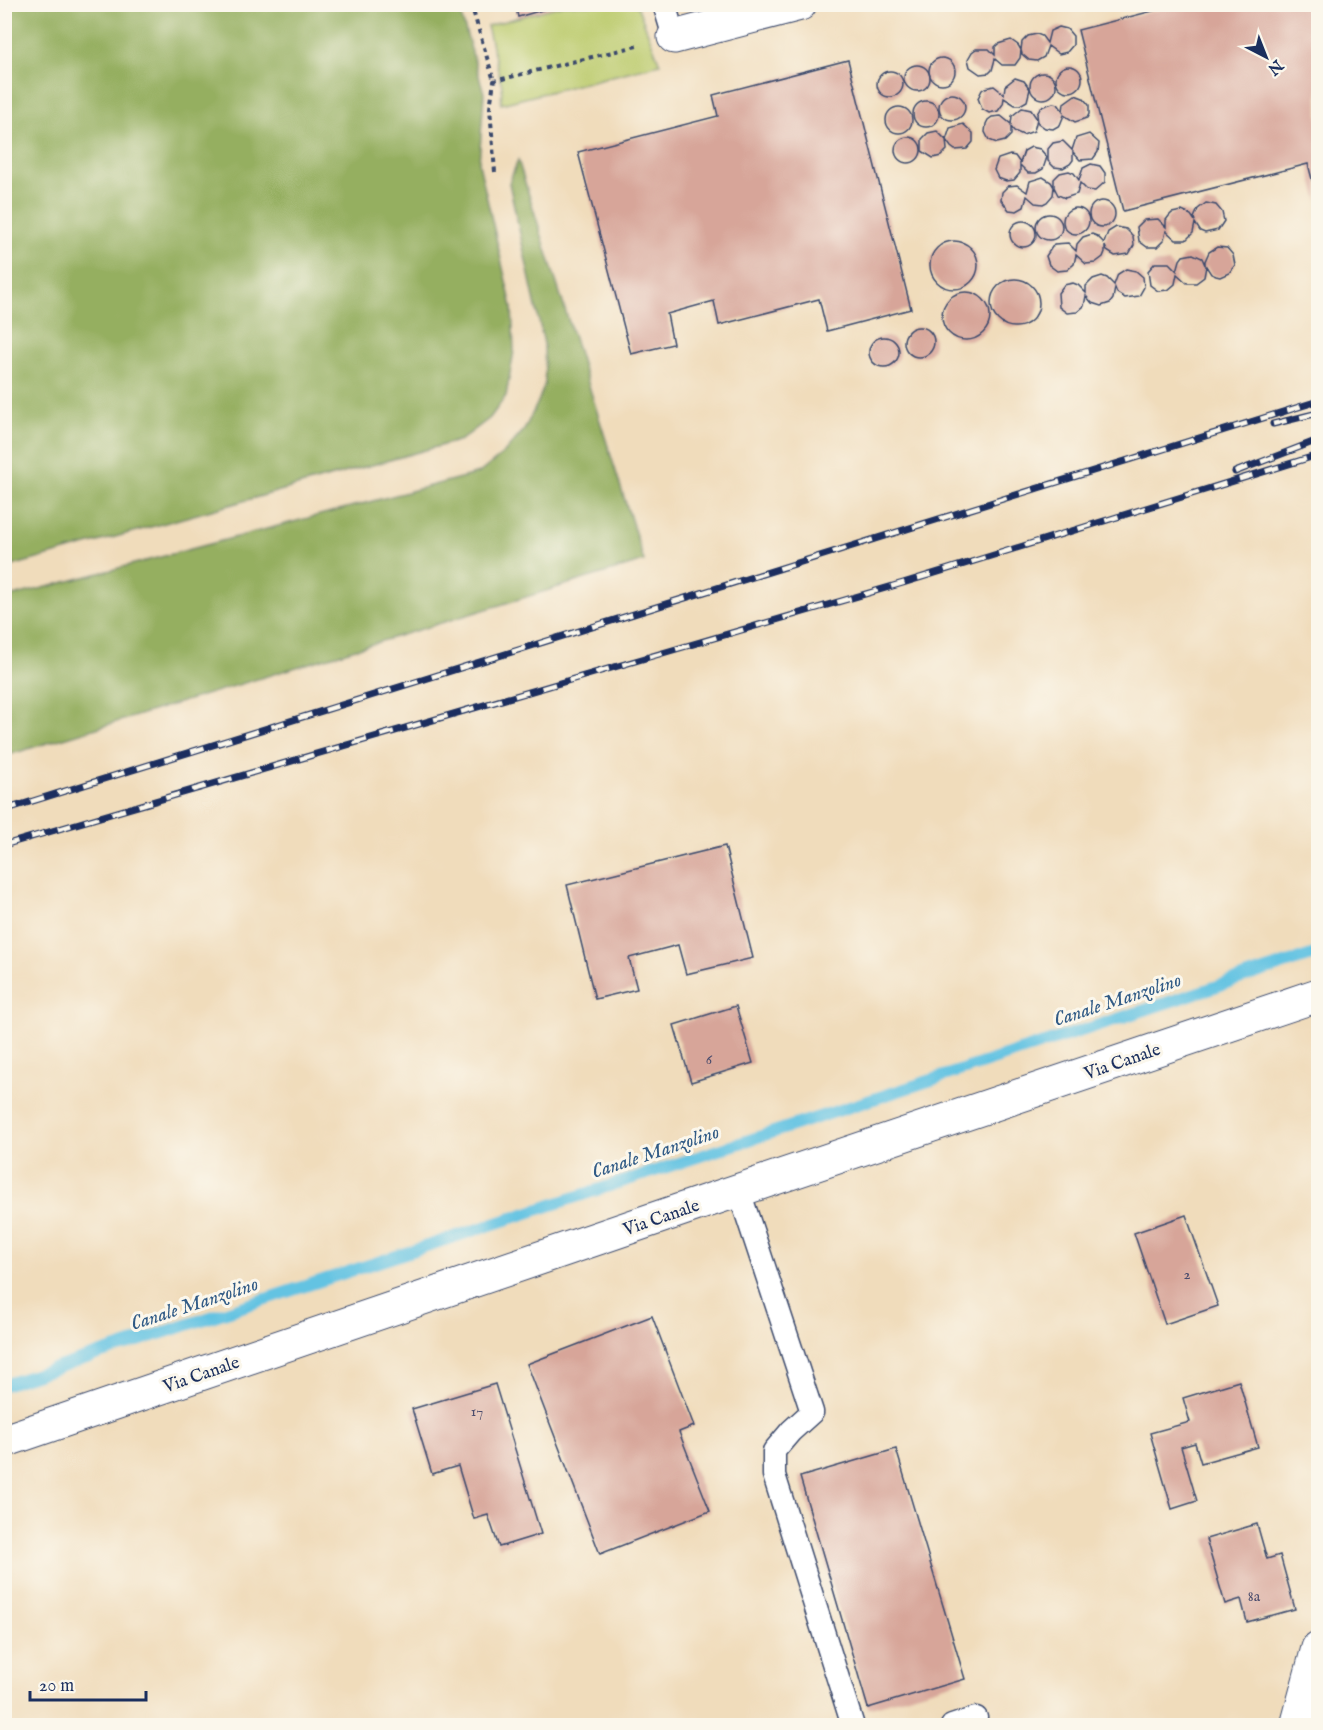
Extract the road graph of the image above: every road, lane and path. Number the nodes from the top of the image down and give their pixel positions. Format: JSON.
{"nodes":[{"id":1,"x":471,"y":4,"type":"edge"},
{"id":2,"x":664,"y":4,"type":"edge"},
{"id":3,"x":800,"y":4,"type":"edge"},
{"id":4,"x":674,"y":37,"type":"junction"},
{"id":5,"x":494,"y":81,"type":"junction"},
{"id":6,"x":495,"y":172,"type":"dead end"},
{"id":7,"x":1318,"y":995,"type":"edge"},
{"id":8,"x":739,"y":1191,"type":"junction"},
{"id":9,"x":4,"y":1441,"type":"edge"},
{"id":10,"x":1318,"y":1648,"type":"edge"},
{"id":11,"x":976,"y":1718,"type":"dead end"},
{"id":12,"x":853,"y":1725,"type":"edge"},
{"id":13,"x":951,"y":1725,"type":"edge"},
{"id":14,"x":1297,"y":1725,"type":"edge"}],
"edges":[{"from":1,"to":5,"type":"path"},
{"from":2,"to":4,"type":"lane"},
{"from":3,"to":4,"type":"street"},
{"from":4,"to":5,"type":"path"},
{"from":5,"to":6,"type":"path"},
{"from":7,"to":8,"type":"street","name":"Via Canale"},
{"from":8,"to":9,"type":"street","name":"Via Canale"},
{"from":8,"to":12,"type":"lane"},
{"from":10,"to":14,"type":"street"},
{"from":11,"to":13,"type":"lane"}]}
